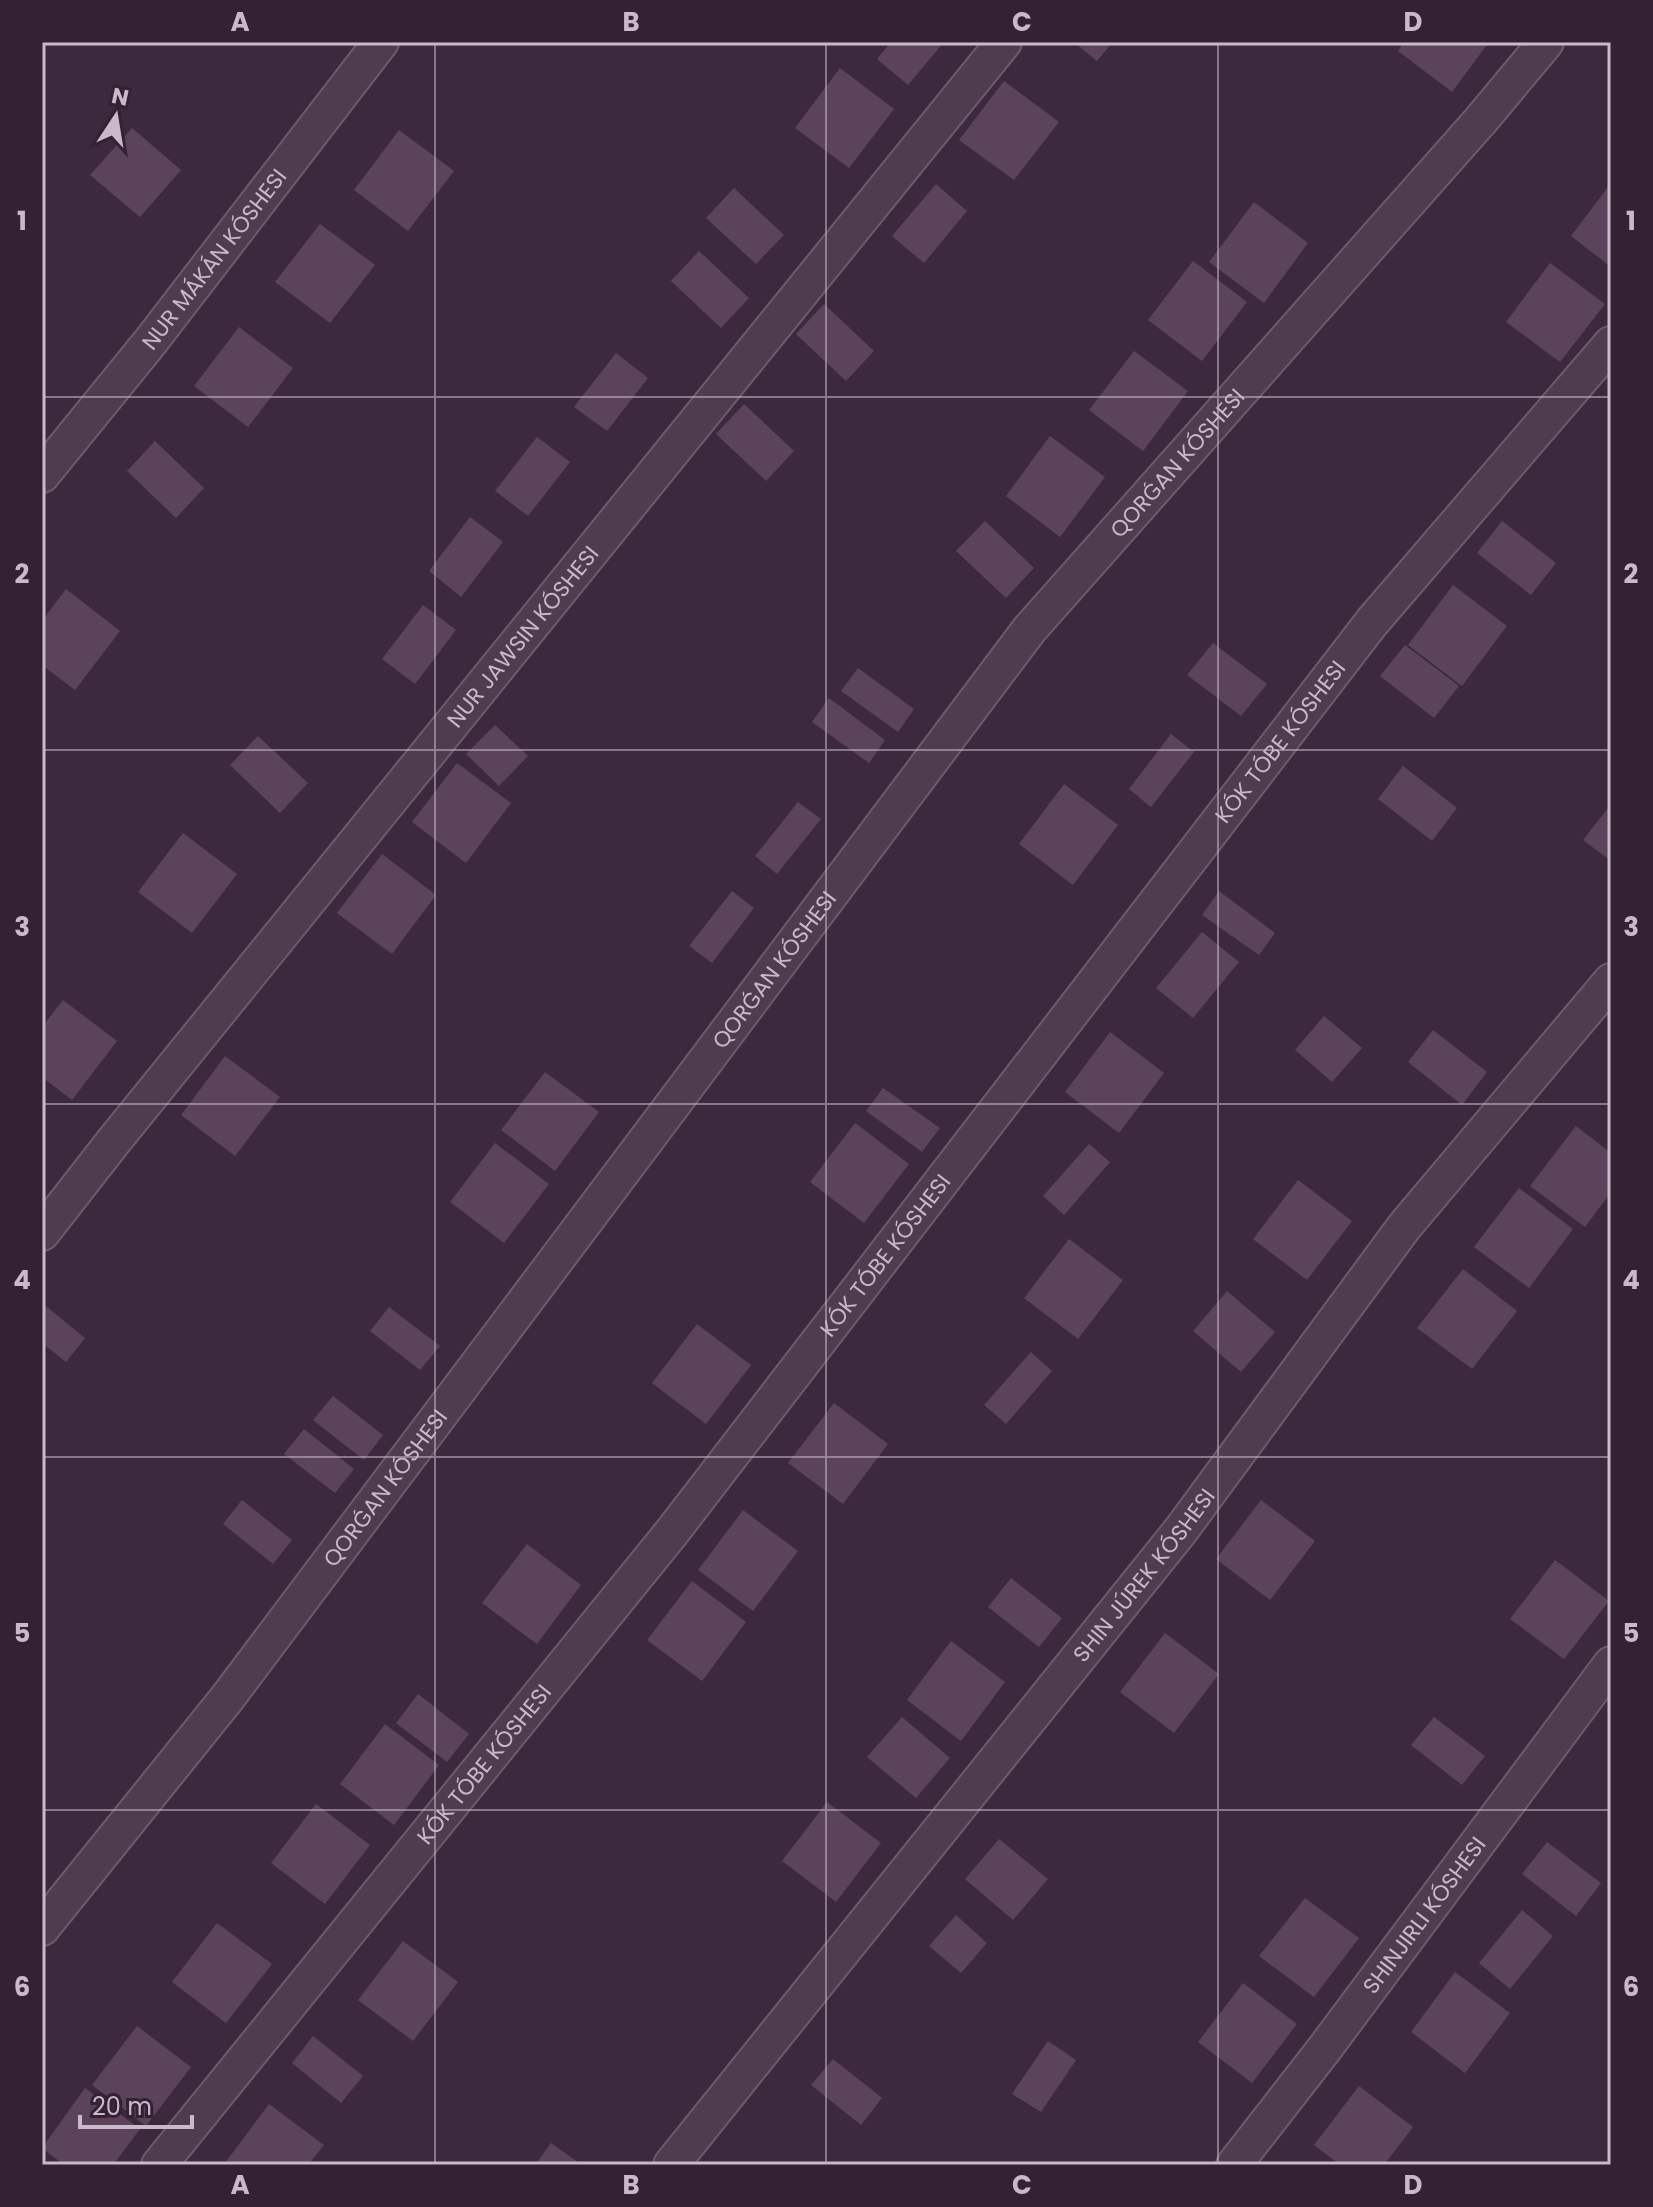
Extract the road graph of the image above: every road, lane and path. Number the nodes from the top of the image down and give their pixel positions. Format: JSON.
{"nodes":[{"id":1,"x":381,"y":42,"type":"edge"},
{"id":2,"x":1004,"y":42,"type":"edge"},
{"id":3,"x":1546,"y":42,"type":"edge"},
{"id":4,"x":1611,"y":344,"type":"edge"},
{"id":5,"x":42,"y":475,"type":"edge"},
{"id":6,"x":1611,"y":981,"type":"edge"},
{"id":7,"x":42,"y":1233,"type":"edge"},
{"id":8,"x":1611,"y":1664,"type":"edge"},
{"id":9,"x":42,"y":1928,"type":"edge"},
{"id":10,"x":159,"y":2165,"type":"edge"},
{"id":11,"x":671,"y":2165,"type":"edge"},
{"id":12,"x":1234,"y":2165,"type":"edge"}],
"edges":[{"from":1,"to":5,"type":"street","name":"NUR MÁKÁN KÓSHESI"},
{"from":2,"to":7,"type":"street"},
{"from":3,"to":9,"type":"street","name":"QORǴAN KÓSHESI"},
{"from":4,"to":10,"type":"street","name":"KÓK TÓBE KÓSHESI"},
{"from":6,"to":11,"type":"street"},
{"from":8,"to":12,"type":"street"}]}
